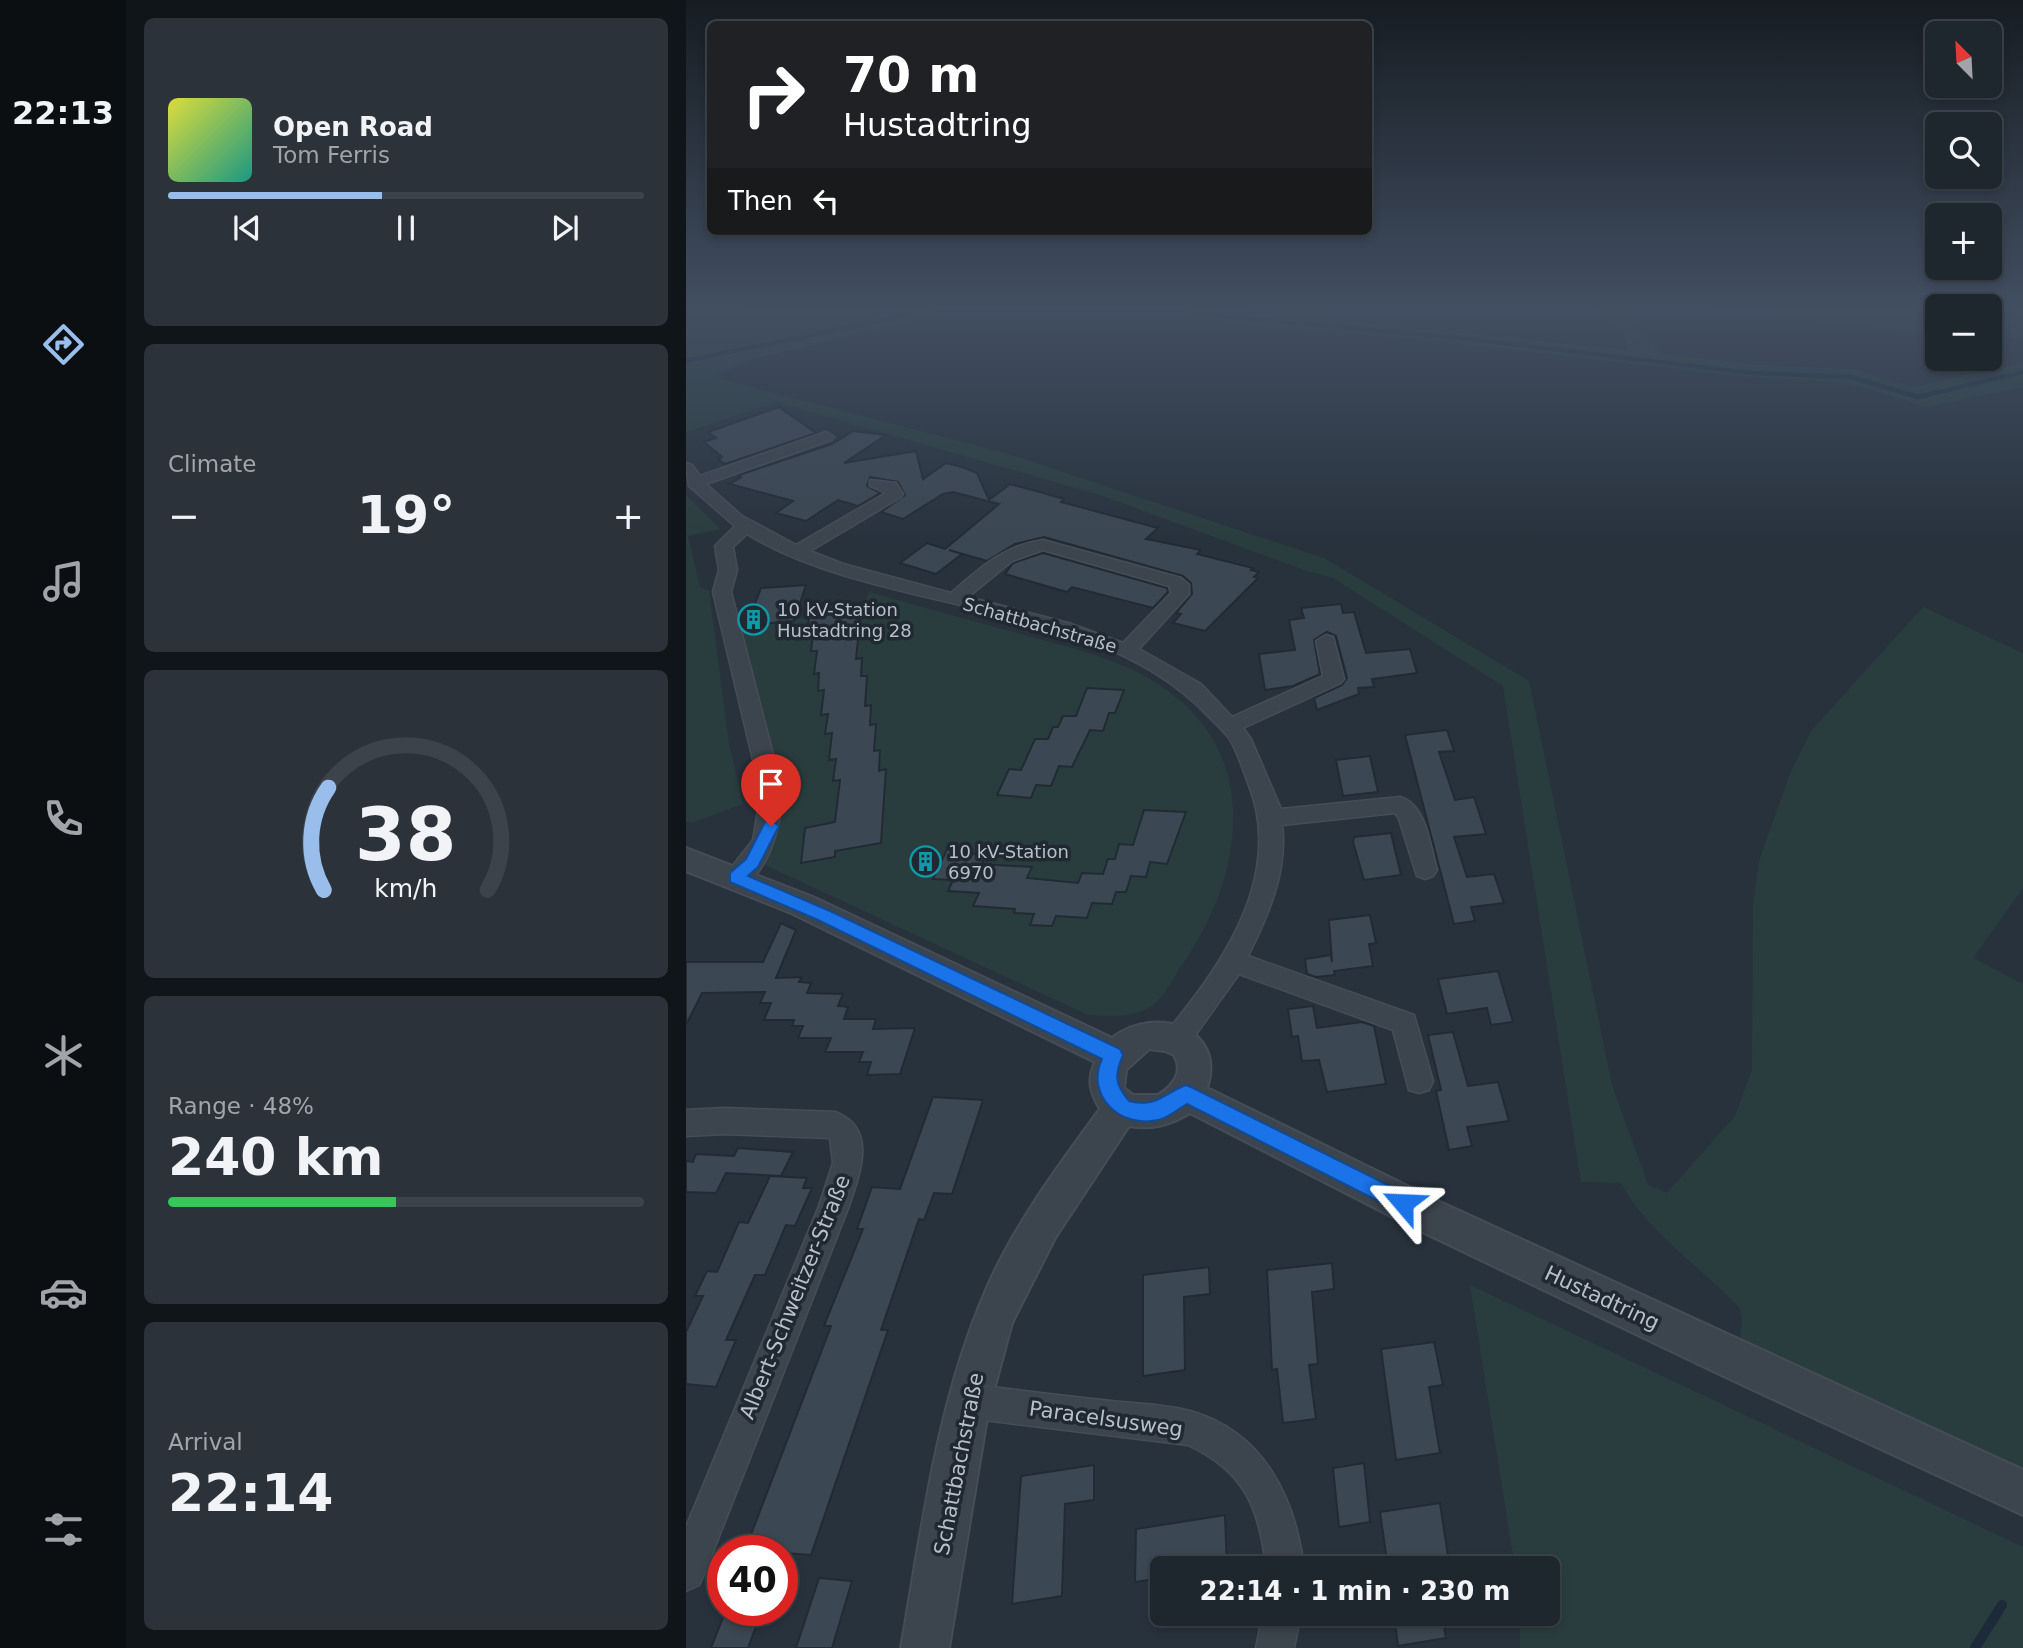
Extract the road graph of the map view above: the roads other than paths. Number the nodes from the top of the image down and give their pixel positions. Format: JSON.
{"nodes":[{"id":1,"x":826,"y":437,"type":"dead end"},
{"id":2,"x":686,"y":468,"type":"edge"},
{"id":3,"x":695,"y":483,"type":"junction"},
{"id":4,"x":876,"y":483,"type":"dead end"},
{"id":5,"x":744,"y":527,"type":"junction"},
{"id":6,"x":794,"y":553,"type":"junction"},
{"id":7,"x":953,"y":600,"type":"junction"},
{"id":8,"x":1326,"y":641,"type":"dead end"},
{"id":9,"x":1128,"y":649,"type":"junction"},
{"id":10,"x":1233,"y":725,"type":"junction"},
{"id":11,"x":1272,"y":818,"type":"junction"},
{"id":12,"x":686,"y":859,"type":"edge"},
{"id":13,"x":1425,"y":870,"type":"dead end"},
{"id":14,"x":736,"y":877,"type":"junction"},
{"id":15,"x":1233,"y":961,"type":"junction"},
{"id":16,"x":1177,"y":1039,"type":"junction"},
{"id":17,"x":1114,"y":1055,"type":"junction"},
{"id":18,"x":1419,"y":1081,"type":"dead end"},
{"id":19,"x":1186,"y":1094,"type":"junction"},
{"id":20,"x":1122,"y":1107,"type":"junction"},
{"id":21,"x":686,"y":1123,"type":"edge"},
{"id":22,"x":968,"y":1401,"type":"junction"},
{"id":23,"x":2023,"y":1493,"type":"edge"},
{"id":24,"x":1284,"y":1556,"type":"edge"},
{"id":25,"x":686,"y":1572,"type":"edge"},
{"id":26,"x":1280,"y":1626,"type":"edge"},
{"id":27,"x":925,"y":1648,"type":"edge"},
{"id":28,"x":1275,"y":1648,"type":"edge"}],
"edges":[{"from":1,"to":3,"type":"street"},
{"from":2,"to":3,"type":"street","name":"Schattbachstraße"},
{"from":3,"to":5,"type":"street","name":"Schattbachstraße"},
{"from":4,"to":6,"type":"street"},
{"from":5,"to":6,"type":"street","name":"Schattbachstraße"},
{"from":5,"to":14,"type":"street"},
{"from":6,"to":7,"type":"street","name":"Schattbachstraße"},
{"from":7,"to":9,"type":"street","name":"Schattbachstraße"},
{"from":7,"to":9,"type":"street","name":"Schattbachstraße"},
{"from":8,"to":10,"type":"street"},
{"from":9,"to":10,"type":"street","name":"Schattbachstraße"},
{"from":10,"to":11,"type":"street","name":"Schattbachstraße"},
{"from":11,"to":13,"type":"street"},
{"from":11,"to":15,"type":"street","name":"Schattbachstraße"},
{"from":12,"to":14,"type":"street"},
{"from":14,"to":17,"type":"street"},
{"from":15,"to":16,"type":"street","name":"Schattbachstraße"},
{"from":15,"to":18,"type":"street"},
{"from":16,"to":17,"type":"street"},
{"from":16,"to":19,"type":"street"},
{"from":17,"to":20,"type":"street"},
{"from":19,"to":20,"type":"street"},
{"from":19,"to":23,"type":"street","name":"Hustadtring"},
{"from":20,"to":22,"type":"street","name":"Schattbachstraße"},
{"from":21,"to":25,"type":"street","name":"Albert-Schweitzer-Straße"},
{"from":22,"to":24,"type":"street","name":"Paracelsusweg"},
{"from":22,"to":27,"type":"street","name":"Schattbachstraße"},
{"from":26,"to":28,"type":"street"}]}
